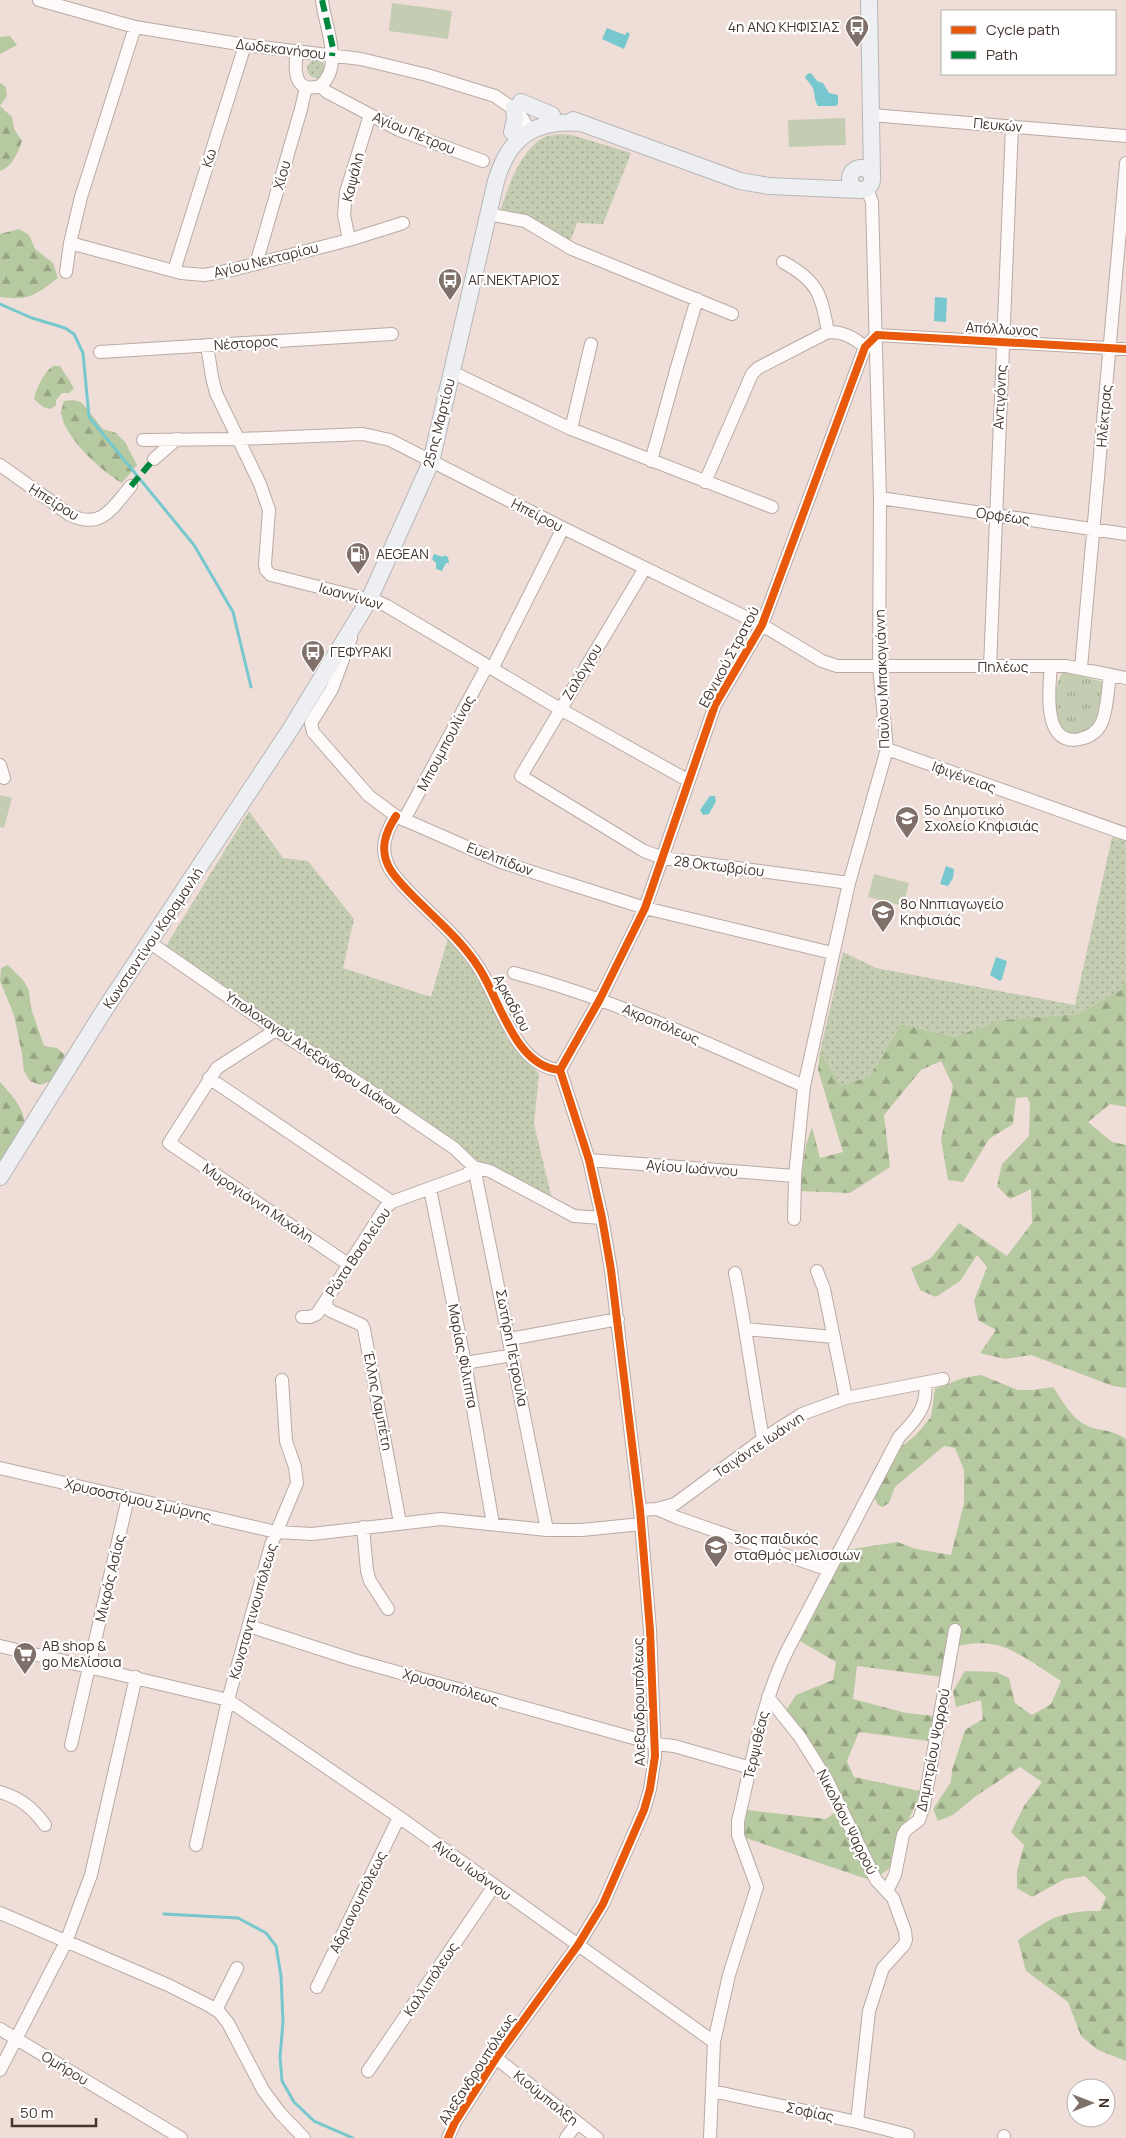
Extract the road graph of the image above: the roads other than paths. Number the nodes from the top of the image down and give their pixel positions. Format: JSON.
{"nodes":[{"id":1,"x":40,"y":0,"type":"edge"},
{"id":2,"x":322,"y":0,"type":"edge"},
{"id":3,"x":869,"y":0,"type":"edge"},
{"id":4,"x":135,"y":27,"type":"junction"},
{"id":5,"x":245,"y":45,"type":"junction"},
{"id":6,"x":298,"y":52,"type":"junction"},
{"id":7,"x":332,"y":56,"type":"junction"},
{"id":8,"x":320,"y":86,"type":"junction"},
{"id":9,"x":306,"y":87,"type":"junction"},
{"id":10,"x":517,"y":105,"type":"junction"},
{"id":11,"x":370,"y":115,"type":"junction"},
{"id":12,"x":552,"y":115,"type":"junction"},
{"id":13,"x":870,"y":115,"type":"junction"},
{"id":14,"x":582,"y":123,"type":"junction"},
{"id":15,"x":532,"y":124,"type":"junction"},
{"id":16,"x":1012,"y":126,"type":"junction"},
{"id":17,"x":512,"y":132,"type":"junction"},
{"id":18,"x":1126,"y":136,"type":"edge"},
{"id":19,"x":872,"y":143,"type":"junction"},
{"id":20,"x":483,"y":161,"type":"dead end"},
{"id":21,"x":1126,"y":163,"type":"edge"},
{"id":22,"x":855,"y":170,"type":"junction"},
{"id":23,"x":496,"y":181,"type":"junction"},
{"id":24,"x":866,"y":185,"type":"junction"},
{"id":25,"x":810,"y":187,"type":"junction"},
{"id":26,"x":488,"y":214,"type":"junction"},
{"id":27,"x":403,"y":223,"type":"dead end"},
{"id":28,"x":349,"y":240,"type":"junction"},
{"id":29,"x":70,"y":243,"type":"junction"},
{"id":30,"x":783,"y":262,"type":"dead end"},
{"id":31,"x":256,"y":264,"type":"junction"},
{"id":32,"x":174,"y":271,"type":"junction"},
{"id":33,"x":66,"y":272,"type":"dead end"},
{"id":34,"x":697,"y":299,"type":"junction"},
{"id":35,"x":732,"y":314,"type":"dead end"},
{"id":36,"x":828,"y":332,"type":"junction"},
{"id":37,"x":392,"y":334,"type":"dead end"},
{"id":38,"x":877,"y":335,"type":"junction"},
{"id":39,"x":1003,"y":341,"type":"junction"},
{"id":40,"x":591,"y":344,"type":"dead end"},
{"id":41,"x":207,"y":345,"type":"junction"},
{"id":42,"x":865,"y":346,"type":"junction"},
{"id":43,"x":1110,"y":348,"type":"junction"},
{"id":44,"x":1126,"y":349,"type":"edge"},
{"id":45,"x":100,"y":352,"type":"dead end"},
{"id":46,"x":452,"y":372,"type":"junction"},
{"id":47,"x":571,"y":429,"type":"junction"},
{"id":48,"x":177,"y":439,"type":"junction"},
{"id":49,"x":239,"y":439,"type":"junction"},
{"id":50,"x":143,"y":440,"type":"dead end"},
{"id":51,"x":154,"y":459,"type":"dead end"},
{"id":52,"x":651,"y":461,"type":"junction"},
{"id":53,"x":431,"y":462,"type":"junction"},
{"id":54,"x":1,"y":471,"type":"edge"},
{"id":55,"x":705,"y":482,"type":"junction"},
{"id":56,"x":130,"y":486,"type":"dead end"},
{"id":57,"x":880,"y":498,"type":"junction"},
{"id":58,"x":772,"y":507,"type":"dead end"},
{"id":59,"x":995,"y":515,"type":"junction"},
{"id":60,"x":563,"y":528,"type":"junction"},
{"id":61,"x":1095,"y":529,"type":"junction"},
{"id":62,"x":1126,"y":534,"type":"edge"},
{"id":63,"x":646,"y":568,"type":"junction"},
{"id":64,"x":369,"y":600,"type":"junction"},
{"id":65,"x":762,"y":625,"type":"junction"},
{"id":66,"x":354,"y":627,"type":"junction"},
{"id":67,"x":1051,"y":666,"type":"junction"},
{"id":68,"x":490,"y":667,"type":"junction"},
{"id":69,"x":990,"y":667,"type":"junction"},
{"id":70,"x":879,"y":668,"type":"junction"},
{"id":71,"x":1081,"y":668,"type":"junction"},
{"id":72,"x":1110,"y":675,"type":"junction"},
{"id":73,"x":1126,"y":678,"type":"edge"},
{"id":74,"x":308,"y":700,"type":"joint"},
{"id":75,"x":560,"y":709,"type":"junction"},
{"id":76,"x":887,"y":749,"type":"junction"},
{"id":77,"x":521,"y":776,"type":"joint"},
{"id":78,"x":689,"y":781,"type":"junction"},
{"id":79,"x":400,"y":818,"type":"junction"},
{"id":80,"x":1126,"y":834,"type":"edge"},
{"id":81,"x":663,"y":858,"type":"junction"},
{"id":82,"x":850,"y":883,"type":"junction"},
{"id":83,"x":645,"y":908,"type":"junction"},
{"id":84,"x":149,"y":942,"type":"junction"},
{"id":85,"x":832,"y":953,"type":"junction"},
{"id":86,"x":514,"y":973,"type":"dead end"},
{"id":87,"x":600,"y":999,"type":"junction"},
{"id":88,"x":276,"y":1030,"type":"junction"},
{"id":89,"x":560,"y":1070,"type":"junction"},
{"id":90,"x":209,"y":1078,"type":"junction"},
{"id":91,"x":804,"y":1086,"type":"junction"},
{"id":92,"x":589,"y":1160,"type":"junction"},
{"id":93,"x":474,"y":1167,"type":"junction"},
{"id":94,"x":795,"y":1176,"type":"junction"},
{"id":95,"x":0,"y":1177,"type":"edge"},
{"id":96,"x":430,"y":1189,"type":"junction"},
{"id":97,"x":392,"y":1202,"type":"junction"},
{"id":98,"x":602,"y":1218,"type":"junction"},
{"id":99,"x":794,"y":1219,"type":"dead end"},
{"id":100,"x":348,"y":1264,"type":"junction"},
{"id":101,"x":817,"y":1271,"type":"dead end"},
{"id":102,"x":734,"y":1273,"type":"dead end"},
{"id":103,"x":326,"y":1300,"type":"junction"},
{"id":104,"x":302,"y":1317,"type":"dead end"},
{"id":105,"x":618,"y":1319,"type":"junction"},
{"id":106,"x":745,"y":1329,"type":"junction"},
{"id":107,"x":834,"y":1337,"type":"junction"},
{"id":108,"x":510,"y":1339,"type":"junction"},
{"id":109,"x":513,"y":1354,"type":"junction"},
{"id":110,"x":465,"y":1364,"type":"junction"},
{"id":111,"x":943,"y":1379,"type":"dead end"},
{"id":112,"x":282,"y":1380,"type":"dead end"},
{"id":113,"x":925,"y":1383,"type":"junction"},
{"id":114,"x":846,"y":1398,"type":"junction"},
{"id":115,"x":763,"y":1439,"type":"junction"},
{"id":116,"x":0,"y":1468,"type":"edge"},
{"id":117,"x":128,"y":1498,"type":"junction"},
{"id":118,"x":657,"y":1509,"type":"junction"},
{"id":119,"x":640,"y":1510,"type":"junction"},
{"id":120,"x":400,"y":1523,"type":"junction"},
{"id":121,"x":493,"y":1524,"type":"junction"},
{"id":122,"x":641,"y":1524,"type":"junction"},
{"id":123,"x":363,"y":1528,"type":"junction"},
{"id":124,"x":547,"y":1530,"type":"junction"},
{"id":125,"x":276,"y":1532,"type":"junction"},
{"id":126,"x":829,"y":1570,"type":"junction"},
{"id":127,"x":388,"y":1609,"type":"dead end"},
{"id":128,"x":249,"y":1626,"type":"junction"},
{"id":129,"x":955,"y":1630,"type":"dead end"},
{"id":130,"x":0,"y":1646,"type":"edge"},
{"id":131,"x":90,"y":1667,"type":"junction"},
{"id":132,"x":136,"y":1677,"type":"junction"},
{"id":133,"x":768,"y":1697,"type":"junction"},
{"id":134,"x":228,"y":1700,"type":"junction"},
{"id":135,"x":654,"y":1744,"type":"junction"},
{"id":136,"x":72,"y":1745,"type":"dead end"},
{"id":137,"x":751,"y":1768,"type":"junction"},
{"id":138,"x":0,"y":1792,"type":"edge"},
{"id":139,"x":398,"y":1817,"type":"junction"},
{"id":140,"x":45,"y":1825,"type":"dead end"},
{"id":141,"x":196,"y":1845,"type":"dead end"},
{"id":142,"x":494,"y":1886,"type":"junction"},
{"id":143,"x":887,"y":1891,"type":"junction"},
{"id":144,"x":0,"y":1913,"type":"edge"},
{"id":145,"x":66,"y":1942,"type":"junction"},
{"id":146,"x":578,"y":1945,"type":"junction"},
{"id":147,"x":237,"y":1968,"type":"dead end"},
{"id":148,"x":317,"y":1987,"type":"dead end"},
{"id":149,"x":216,"y":2010,"type":"junction"},
{"id":150,"x":0,"y":2029,"type":"edge"},
{"id":151,"x":16,"y":2039,"type":"junction"},
{"id":152,"x":714,"y":2042,"type":"junction"},
{"id":153,"x":496,"y":2058,"type":"junction"},
{"id":154,"x":0,"y":2070,"type":"edge"},
{"id":155,"x":368,"y":2071,"type":"dead end"},
{"id":156,"x":712,"y":2091,"type":"junction"},
{"id":157,"x":857,"y":2122,"type":"junction"},
{"id":158,"x":577,"y":2123,"type":"junction"},
{"id":159,"x":907,"y":2137,"type":"edge"},
{"id":160,"x":181,"y":2138,"type":"edge"},
{"id":161,"x":304,"y":2138,"type":"edge"},
{"id":162,"x":448,"y":2138,"type":"edge"},
{"id":163,"x":566,"y":2138,"type":"edge"},
{"id":164,"x":597,"y":2138,"type":"edge"},
{"id":165,"x":710,"y":2138,"type":"edge"}],
"edges":[{"from":1,"to":4,"type":"street","name":"Δωδεκανήσου"},
{"from":2,"to":7,"type":"street"},
{"from":3,"to":13,"type":"main road","name":"Παύλου Μπακογιάννη"},
{"from":4,"to":5,"type":"street","name":"Δωδεκανήσου"},
{"from":4,"to":29,"type":"street"},
{"from":5,"to":6,"type":"street","name":"Δωδεκανήσου"},
{"from":5,"to":32,"type":"street","name":"Κω"},
{"from":6,"to":7,"type":"street","name":"Δωδεκανήσου"},
{"from":6,"to":9,"type":"street"},
{"from":7,"to":8,"type":"street"},
{"from":7,"to":10,"type":"street","name":"Δωδεκανήσου"},
{"from":8,"to":9,"type":"street"},
{"from":8,"to":11,"type":"street","name":"Αγίου Πέτρου"},
{"from":9,"to":31,"type":"street","name":"Χίου"},
{"from":10,"to":12,"type":"main road"},
{"from":10,"to":15,"type":"street","name":"Δωδεκανήσου"},
{"from":10,"to":17,"type":"main road"},
{"from":11,"to":20,"type":"street","name":"Αγίου Πέτρου"},
{"from":11,"to":28,"type":"street","name":"Καψάλη"},
{"from":12,"to":14,"type":"main road"},
{"from":12,"to":15,"type":"main road"},
{"from":13,"to":16,"type":"street","name":"Πευκών"},
{"from":13,"to":19,"type":"main road","name":"Παύλου Μπακογιάννη"},
{"from":14,"to":15,"type":"main road"},
{"from":14,"to":25,"type":"main road"},
{"from":15,"to":17,"type":"main road","name":"25ης Μαρτίου"},
{"from":15,"to":23,"type":"main road","name":"25ης Μαρτίου"},
{"from":16,"to":18,"type":"street","name":"Πευκών"},
{"from":16,"to":39,"type":"street","name":"Αντιγόνης"},
{"from":17,"to":23,"type":"main road","name":"25ης Μαρτίου"},
{"from":19,"to":22,"type":"main road"},
{"from":19,"to":24,"type":"main road","name":"Παύλου Μπακογιάννη"},
{"from":21,"to":43,"type":"street","name":"Ηλέκτρας"},
{"from":22,"to":24,"type":"main road"},
{"from":22,"to":25,"type":"main road"},
{"from":23,"to":26,"type":"main road","name":"25ης Μαρτίου"},
{"from":24,"to":25,"type":"main road"},
{"from":24,"to":38,"type":"street","name":"Παύλου Μπακογιάννη"},
{"from":26,"to":34,"type":"street"},
{"from":26,"to":46,"type":"main road","name":"25ης Μαρτίου"},
{"from":27,"to":28,"type":"street","name":"Αγίου Νεκταρίου"},
{"from":28,"to":31,"type":"street","name":"Αγίου Νεκταρίου"},
{"from":29,"to":32,"type":"street","name":"Αγίου Νεκταρίου"},
{"from":29,"to":33,"type":"street"},
{"from":30,"to":36,"type":"street"},
{"from":31,"to":32,"type":"street","name":"Αγίου Νεκταρίου"},
{"from":34,"to":35,"type":"street"},
{"from":34,"to":52,"type":"street"},
{"from":36,"to":42,"type":"street"},
{"from":36,"to":55,"type":"street"},
{"from":37,"to":41,"type":"street","name":"Νέστορος"},
{"from":38,"to":39,"type":"street","name":"Απόλλωνος"},
{"from":38,"to":42,"type":"street","name":"Εθνικού Στρατού"},
{"from":38,"to":57,"type":"street","name":"Παύλου Μπακογιάννη"},
{"from":39,"to":43,"type":"street","name":"Απόλλωνος"},
{"from":39,"to":59,"type":"street","name":"Αντιγόνης"},
{"from":40,"to":47,"type":"street"},
{"from":41,"to":45,"type":"street","name":"Νέστορος"},
{"from":41,"to":49,"type":"street","name":"Ιωαννίνων"},
{"from":42,"to":65,"type":"street","name":"Εθνικού Στρατού"},
{"from":43,"to":44,"type":"street","name":"Απόλλωνος"},
{"from":43,"to":61,"type":"street","name":"Ηλέκτρας"},
{"from":46,"to":47,"type":"street"},
{"from":46,"to":53,"type":"main road","name":"25ης Μαρτίου"},
{"from":47,"to":52,"type":"street"},
{"from":48,"to":49,"type":"street","name":"Ηπείρου"},
{"from":48,"to":50,"type":"street","name":"Ηπείρου"},
{"from":48,"to":51,"type":"street"},
{"from":49,"to":53,"type":"street","name":"Ηπείρου"},
{"from":49,"to":64,"type":"street","name":"Ιωαννίνων"},
{"from":52,"to":55,"type":"street"},
{"from":53,"to":60,"type":"street","name":"Ηπείρου"},
{"from":53,"to":64,"type":"main road","name":"25ης Μαρτίου"},
{"from":54,"to":56,"type":"street","name":"Ηπείρου"},
{"from":55,"to":58,"type":"street"},
{"from":57,"to":59,"type":"street","name":"Ορφέως"},
{"from":57,"to":70,"type":"street","name":"Παύλου Μπακογιάννη"},
{"from":59,"to":61,"type":"street","name":"Ορφέως"},
{"from":59,"to":69,"type":"street","name":"Αντιγόνης"},
{"from":60,"to":63,"type":"street","name":"Ηπείρου"},
{"from":60,"to":68,"type":"street","name":"Μπουμπουλίνας"},
{"from":61,"to":62,"type":"street","name":"Ορφέως"},
{"from":61,"to":71,"type":"street","name":"Ηλέκτρας"},
{"from":63,"to":65,"type":"street","name":"Ηπείρου"},
{"from":63,"to":75,"type":"street","name":"Ζαλόγγου"},
{"from":64,"to":66,"type":"main road","name":"25ης Μαρτίου"},
{"from":64,"to":68,"type":"street","name":"Ιωαννίνων"},
{"from":65,"to":70,"type":"street","name":"Ηπείρου"},
{"from":65,"to":78,"type":"street","name":"Εθνικού Στρατού"},
{"from":66,"to":74,"type":"main road","name":"25ης Μαρτίου"},
{"from":66,"to":79,"type":"street","name":"Ευελπίδων"},
{"from":67,"to":69,"type":"street","name":"Πηλέως"},
{"from":67,"to":71,"type":"street","name":"Πηλέως"},
{"from":67,"to":72,"type":"street"},
{"from":68,"to":75,"type":"street","name":"Ιωαννίνων"},
{"from":68,"to":79,"type":"street","name":"Μπουμπουλίνας"},
{"from":69,"to":70,"type":"street","name":"Πηλέως"},
{"from":70,"to":76,"type":"street","name":"Παύλου Μπακογιάννη"},
{"from":71,"to":72,"type":"street","name":"Πηλέως"},
{"from":72,"to":73,"type":"street","name":"Πηλέως"},
{"from":74,"to":84,"type":"main road","name":"Κωνσταντίνου Καραμανλή"},
{"from":75,"to":77,"type":"street","name":"Ζαλόγγου"},
{"from":75,"to":78,"type":"street","name":"Ιωαννίνων"},
{"from":76,"to":80,"type":"street","name":"Ιφιγένειας"},
{"from":76,"to":82,"type":"street","name":"Παύλου Μπακογιάννη"},
{"from":77,"to":81,"type":"street","name":"28 Οκτωβρίου"},
{"from":78,"to":81,"type":"street","name":"Εθνικού Στρατού"},
{"from":79,"to":83,"type":"street","name":"Ευελπίδων"},
{"from":79,"to":89,"type":"street","name":"Αρκαδίου"},
{"from":81,"to":82,"type":"street","name":"28 Οκτωβρίου"},
{"from":81,"to":83,"type":"street","name":"Εθνικού Στρατού"},
{"from":82,"to":85,"type":"street","name":"Παύλου Μπακογιάννη"},
{"from":83,"to":85,"type":"street","name":"Ευελπίδων"},
{"from":83,"to":87,"type":"street","name":"Εθνικού Στρατού"},
{"from":84,"to":88,"type":"street","name":"Υπολοχαγού Αλεξάνδρου Διάκου"},
{"from":84,"to":95,"type":"main road","name":"Κωνσταντίνου Καραμανλή"},
{"from":85,"to":91,"type":"street","name":"Παύλου Μπακογιάννη"},
{"from":86,"to":87,"type":"street","name":"Ακροπόλεως"},
{"from":87,"to":89,"type":"street","name":"Εθνικού Στρατού"},
{"from":87,"to":91,"type":"street","name":"Ακροπόλεως"},
{"from":88,"to":90,"type":"street"},
{"from":88,"to":93,"type":"street","name":"Υπολοχαγού Αλεξάνδρου Διάκου"},
{"from":89,"to":92,"type":"street"},
{"from":90,"to":97,"type":"street"},
{"from":90,"to":100,"type":"street","name":"Μυρογιάννη Μιχάλη"},
{"from":91,"to":94,"type":"street","name":"Παύλου Μπακογιάννη"},
{"from":92,"to":94,"type":"street","name":"Αγίου Ιωάννου"},
{"from":92,"to":98,"type":"street"},
{"from":93,"to":96,"type":"street","name":"Ρώτα Βασιλείου"},
{"from":93,"to":98,"type":"street"},
{"from":93,"to":108,"type":"street","name":"Σωτήρη Πέτρουλα"},
{"from":94,"to":99,"type":"street","name":"Παύλου Μπακογιάννη"},
{"from":96,"to":97,"type":"street","name":"Ρώτα Βασιλείου"},
{"from":96,"to":110,"type":"street","name":"Μαρίας Φίλιππα"},
{"from":97,"to":100,"type":"street","name":"Ρώτα Βασιλείου"},
{"from":98,"to":105,"type":"street","name":"Αλεξανδρουπόλεως"},
{"from":100,"to":103,"type":"street","name":"Ρώτα Βασιλείου"},
{"from":101,"to":107,"type":"street"},
{"from":102,"to":106,"type":"street"},
{"from":103,"to":104,"type":"street","name":"Ρώτα Βασιλείου"},
{"from":103,"to":120,"type":"street","name":"Έλλης Λαμπέτη"},
{"from":105,"to":108,"type":"street"},
{"from":105,"to":119,"type":"street","name":"Αλεξανδρουπόλεως"},
{"from":106,"to":107,"type":"street"},
{"from":106,"to":115,"type":"street"},
{"from":107,"to":114,"type":"street"},
{"from":108,"to":109,"type":"street","name":"Σωτήρη Πέτρουλα"},
{"from":109,"to":110,"type":"street"},
{"from":109,"to":124,"type":"street","name":"Σωτήρη Πέτρουλα"},
{"from":110,"to":121,"type":"street","name":"Μαρίας Φίλιππα"},
{"from":111,"to":113,"type":"street","name":"Τσιγάντε Ιωάννη"},
{"from":112,"to":125,"type":"street","name":"Κωνσταντινουπόλεως"},
{"from":113,"to":114,"type":"street","name":"Τσιγάντε Ιωάννη"},
{"from":113,"to":126,"type":"street","name":"Τερψιθέας"},
{"from":114,"to":115,"type":"street","name":"Τσιγάντε Ιωάννη"},
{"from":115,"to":118,"type":"street","name":"Τσιγάντε Ιωάννη"},
{"from":116,"to":117,"type":"street","name":"Χρυσοστόμου Σμύρνης"},
{"from":117,"to":125,"type":"street","name":"Χρυσοστόμου Σμύρνης"},
{"from":117,"to":131,"type":"street","name":"Μικράς Ασίας"},
{"from":118,"to":119,"type":"street","name":"Τσιγάντε Ιωάννη"},
{"from":118,"to":126,"type":"street"},
{"from":119,"to":122,"type":"street","name":"Αλεξανδρουπόλεως"},
{"from":120,"to":121,"type":"street","name":"Χρυσοστόμου Σμύρνης"},
{"from":120,"to":123,"type":"street","name":"Χρυσοστόμου Σμύρνης"},
{"from":121,"to":124,"type":"street","name":"Χρυσοστόμου Σμύρνης"},
{"from":122,"to":124,"type":"street","name":"Χρυσοστόμου Σμύρνης"},
{"from":122,"to":135,"type":"street","name":"Αλεξανδρουπόλεως"},
{"from":123,"to":125,"type":"street","name":"Χρυσοστόμου Σμύρνης"},
{"from":123,"to":127,"type":"street"},
{"from":125,"to":128,"type":"street","name":"Κωνσταντινουπόλεως"},
{"from":126,"to":133,"type":"street","name":"Τερψιθέας"},
{"from":128,"to":134,"type":"street","name":"Κωνσταντινουπόλεως"},
{"from":128,"to":135,"type":"street","name":"Χρυσουπόλεως"},
{"from":129,"to":143,"type":"street","name":"Δημητρίου Ψαρρού"},
{"from":130,"to":131,"type":"street"},
{"from":131,"to":132,"type":"street"},
{"from":131,"to":136,"type":"street","name":"Μικράς Ασίας"},
{"from":132,"to":134,"type":"street"},
{"from":132,"to":145,"type":"street"},
{"from":133,"to":137,"type":"street","name":"Τερψιθέας"},
{"from":133,"to":143,"type":"street","name":"Νικολάου Ψαρρού"},
{"from":134,"to":139,"type":"street","name":"Αγίου Ιωάννου"},
{"from":134,"to":141,"type":"street","name":"Κωνσταντινουπόλεως"},
{"from":135,"to":137,"type":"street","name":"Χρυσουπόλεως"},
{"from":135,"to":146,"type":"street","name":"Αλεξανδρουπόλεως"},
{"from":137,"to":152,"type":"street","name":"Τερψιθέας"},
{"from":138,"to":140,"type":"street"},
{"from":139,"to":142,"type":"street","name":"Αγίου Ιωάννου"},
{"from":139,"to":148,"type":"street","name":"Αδριανουπόλεως"},
{"from":142,"to":146,"type":"street","name":"Αγίου Ιωάννου"},
{"from":142,"to":155,"type":"street","name":"Καλλιπόλεως"},
{"from":143,"to":157,"type":"street","name":"Νικολάου Ψαρρού"},
{"from":144,"to":145,"type":"street"},
{"from":145,"to":149,"type":"street"},
{"from":145,"to":151,"type":"street"},
{"from":146,"to":152,"type":"street","name":"Αγίου Ιωάννου"},
{"from":146,"to":153,"type":"street","name":"Αλεξανδρουπόλεως"},
{"from":147,"to":149,"type":"street"},
{"from":149,"to":161,"type":"street"},
{"from":150,"to":151,"type":"street","name":"Ομήρου"},
{"from":151,"to":154,"type":"street"},
{"from":151,"to":160,"type":"street","name":"Ομήρου"},
{"from":152,"to":156,"type":"street","name":"Τερψιθέας"},
{"from":153,"to":158,"type":"street","name":"Κιούμπαλξη"},
{"from":153,"to":162,"type":"street","name":"Αλεξανδρουπόλεως"},
{"from":156,"to":157,"type":"street","name":"Σοφίας"},
{"from":156,"to":165,"type":"street","name":"Τερψιθέας"},
{"from":157,"to":159,"type":"street","name":"Σοφίας"},
{"from":158,"to":163,"type":"street"},
{"from":158,"to":164,"type":"street","name":"Κιούμπαλξη"}]}
